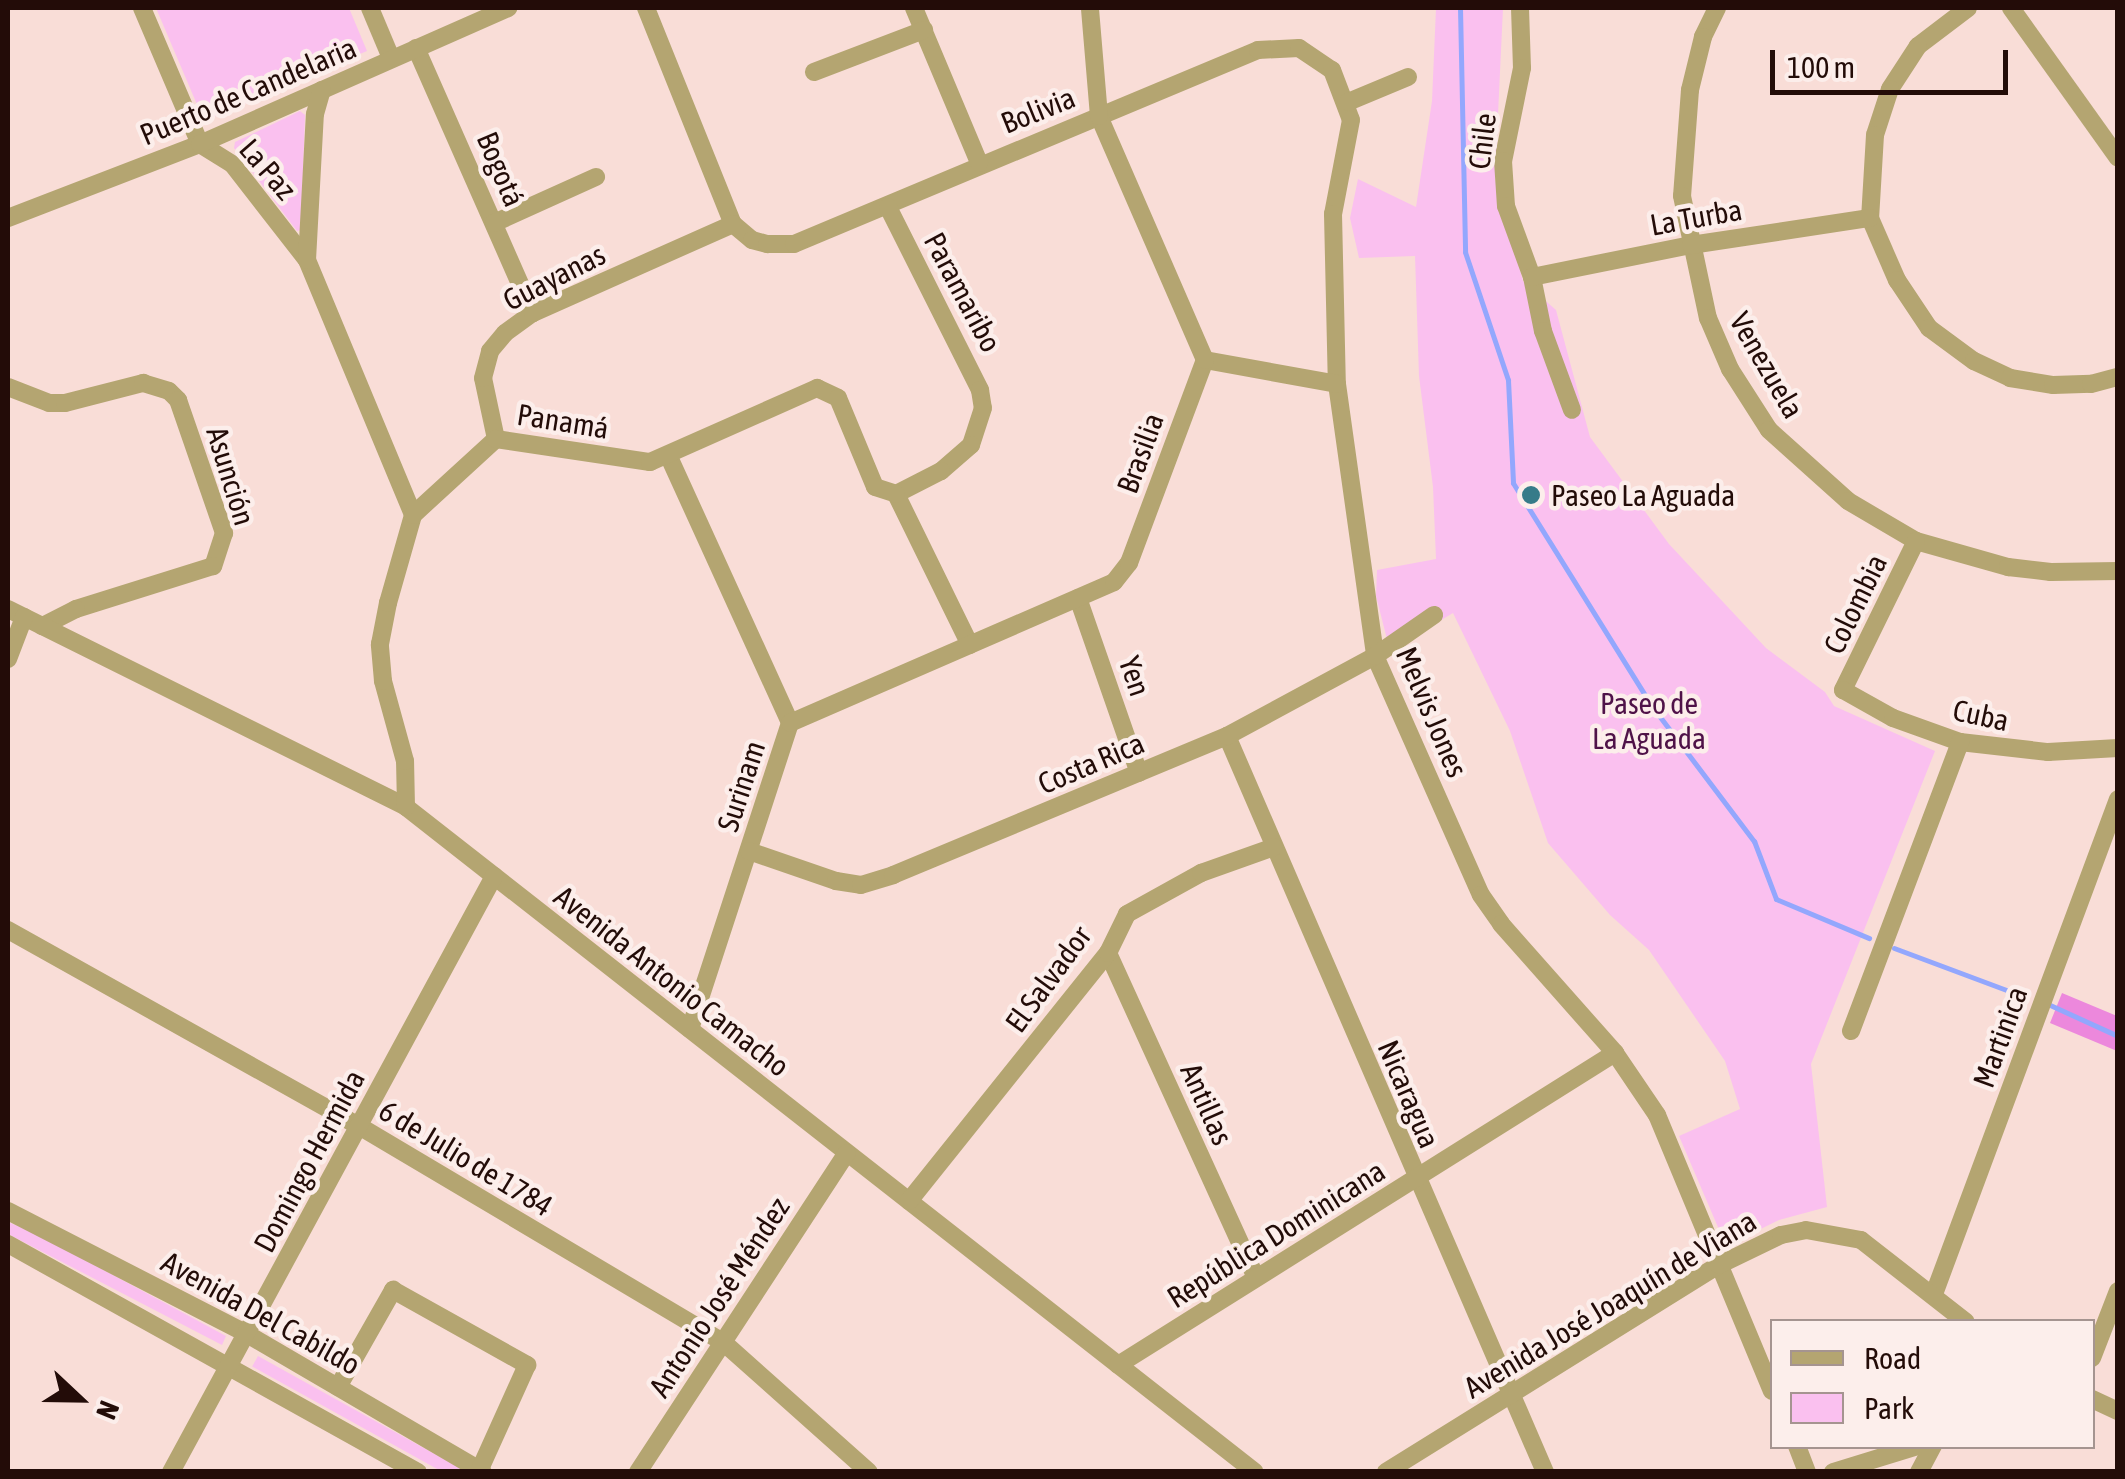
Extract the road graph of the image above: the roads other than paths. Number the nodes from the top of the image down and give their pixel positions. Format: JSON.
{"nodes":[{"id":1,"x":142,"y":8,"type":"edge"},
{"id":2,"x":370,"y":8,"type":"edge"},
{"id":3,"x":508,"y":8,"type":"edge"},
{"id":4,"x":646,"y":8,"type":"edge"},
{"id":5,"x":914,"y":8,"type":"edge"},
{"id":6,"x":1090,"y":8,"type":"edge"},
{"id":7,"x":1520,"y":8,"type":"edge"},
{"id":8,"x":1717,"y":8,"type":"edge"},
{"id":9,"x":1968,"y":8,"type":"edge"},
{"id":10,"x":2011,"y":8,"type":"edge"},
{"id":11,"x":924,"y":30,"type":"junction"},
{"id":12,"x":416,"y":48,"type":"junction"},
{"id":13,"x":391,"y":58,"type":"junction"},
{"id":14,"x":814,"y":72,"type":"dead end"},
{"id":15,"x":1408,"y":77,"type":"dead end"},
{"id":16,"x":322,"y":90,"type":"junction"},
{"id":17,"x":1348,"y":102,"type":"junction"},
{"id":18,"x":1099,"y":116,"type":"junction"},
{"id":19,"x":200,"y":144,"type":"junction"},
{"id":20,"x":2118,"y":158,"type":"edge"},
{"id":21,"x":979,"y":163,"type":"junction"},
{"id":22,"x":596,"y":177,"type":"dead end"},
{"id":23,"x":888,"y":207,"type":"junction"},
{"id":24,"x":8,"y":218,"type":"edge"},
{"id":25,"x":1870,"y":218,"type":"junction"},
{"id":26,"x":494,"y":223,"type":"junction"},
{"id":27,"x":733,"y":224,"type":"junction"},
{"id":28,"x":1691,"y":245,"type":"junction"},
{"id":29,"x":307,"y":260,"type":"junction"},
{"id":30,"x":1532,"y":277,"type":"junction"},
{"id":31,"x":533,"y":313,"type":"junction"},
{"id":32,"x":1205,"y":360,"type":"junction"},
{"id":33,"x":2118,"y":376,"type":"edge"},
{"id":34,"x":1337,"y":384,"type":"junction"},
{"id":35,"x":8,"y":387,"type":"edge"},
{"id":36,"x":1572,"y":410,"type":"dead end"},
{"id":37,"x":496,"y":439,"type":"junction"},
{"id":38,"x":669,"y":456,"type":"junction"},
{"id":39,"x":896,"y":494,"type":"junction"},
{"id":40,"x":412,"y":515,"type":"junction"},
{"id":41,"x":1916,"y":541,"type":"junction"},
{"id":42,"x":2118,"y":570,"type":"edge"},
{"id":43,"x":1078,"y":598,"type":"junction"},
{"id":44,"x":16,"y":613,"type":"edge"},
{"id":45,"x":1434,"y":615,"type":"dead end"},
{"id":46,"x":42,"y":626,"type":"junction"},
{"id":47,"x":970,"y":645,"type":"junction"},
{"id":48,"x":1375,"y":656,"type":"junction"},
{"id":49,"x":8,"y":659,"type":"edge"},
{"id":50,"x":1843,"y":690,"type":"joint"},
{"id":51,"x":790,"y":723,"type":"junction"},
{"id":52,"x":1226,"y":736,"type":"junction"},
{"id":53,"x":1960,"y":742,"type":"junction"},
{"id":54,"x":2118,"y":748,"type":"edge"},
{"id":55,"x":1139,"y":773,"type":"junction"},
{"id":56,"x":2118,"y":799,"type":"edge"},
{"id":57,"x":406,"y":807,"type":"junction"},
{"id":58,"x":1274,"y":847,"type":"junction"},
{"id":59,"x":749,"y":851,"type":"junction"},
{"id":60,"x":494,"y":876,"type":"junction"},
{"id":61,"x":8,"y":930,"type":"edge"},
{"id":62,"x":1108,"y":953,"type":"junction"},
{"id":63,"x":690,"y":1029,"type":"junction"},
{"id":64,"x":1852,"y":1031,"type":"dead end"},
{"id":65,"x":1615,"y":1053,"type":"junction"},
{"id":66,"x":359,"y":1126,"type":"junction"},
{"id":67,"x":848,"y":1152,"type":"junction"},
{"id":68,"x":1416,"y":1180,"type":"junction"},
{"id":69,"x":908,"y":1201,"type":"junction"},
{"id":70,"x":8,"y":1210,"type":"edge"},
{"id":71,"x":8,"y":1244,"type":"edge"},
{"id":72,"x":1719,"y":1265,"type":"junction"},
{"id":73,"x":1256,"y":1278,"type":"junction"},
{"id":74,"x":2118,"y":1291,"type":"edge"},
{"id":75,"x":1934,"y":1294,"type":"junction"},
{"id":76,"x":1963,"y":1319,"type":"edge"},
{"id":77,"x":247,"y":1334,"type":"junction"},
{"id":78,"x":723,"y":1342,"type":"junction"},
{"id":79,"x":2095,"y":1350,"type":"edge"},
{"id":80,"x":230,"y":1364,"type":"junction"},
{"id":81,"x":1118,"y":1364,"type":"junction"},
{"id":82,"x":1770,"y":1385,"type":"edge"},
{"id":83,"x":338,"y":1387,"type":"junction"},
{"id":84,"x":1511,"y":1394,"type":"junction"},
{"id":85,"x":1908,"y":1449,"type":"edge"},
{"id":86,"x":1931,"y":1449,"type":"edge"},
{"id":87,"x":482,"y":1470,"type":"edge"},
{"id":88,"x":171,"y":1472,"type":"edge"},
{"id":89,"x":418,"y":1472,"type":"edge"},
{"id":90,"x":638,"y":1472,"type":"edge"},
{"id":91,"x":869,"y":1472,"type":"edge"},
{"id":92,"x":1256,"y":1472,"type":"edge"},
{"id":93,"x":1386,"y":1472,"type":"edge"},
{"id":94,"x":1545,"y":1472,"type":"edge"},
{"id":95,"x":1833,"y":1472,"type":"edge"},
{"id":96,"x":1919,"y":1472,"type":"edge"}],
"edges":[{"from":1,"to":19,"type":"street","name":"La Paz"},
{"from":2,"to":13,"type":"street"},
{"from":3,"to":12,"type":"street","name":"Puerto de Candelaria"},
{"from":4,"to":27,"type":"street"},
{"from":5,"to":11,"type":"street"},
{"from":6,"to":18,"type":"street"},
{"from":7,"to":30,"type":"street","name":"Chile"},
{"from":8,"to":28,"type":"street","name":"Venezuela"},
{"from":9,"to":25,"type":"street"},
{"from":10,"to":20,"type":"street"},
{"from":11,"to":14,"type":"street"},
{"from":11,"to":21,"type":"street"},
{"from":12,"to":13,"type":"street","name":"Puerto de Candelaria"},
{"from":12,"to":26,"type":"street","name":"Bogotá"},
{"from":13,"to":16,"type":"street","name":"Puerto de Candelaria"},
{"from":15,"to":17,"type":"street"},
{"from":16,"to":19,"type":"street","name":"Puerto de Candelaria"},
{"from":16,"to":29,"type":"street","name":"La Paz"},
{"from":17,"to":18,"type":"street","name":"Bolivia"},
{"from":17,"to":34,"type":"street","name":"Melvis Jones"},
{"from":18,"to":21,"type":"street","name":"Bolivia"},
{"from":18,"to":32,"type":"street"},
{"from":19,"to":24,"type":"street","name":"Puerto de Candelaria"},
{"from":19,"to":29,"type":"street","name":"La Paz"},
{"from":21,"to":23,"type":"street","name":"Bolivia"},
{"from":22,"to":26,"type":"street"},
{"from":23,"to":27,"type":"street","name":"Bolivia"},
{"from":23,"to":39,"type":"street","name":"Paramaribo"},
{"from":25,"to":28,"type":"street","name":"La Turba"},
{"from":25,"to":33,"type":"street"},
{"from":26,"to":31,"type":"street","name":"Bogotá"},
{"from":27,"to":31,"type":"street","name":"Guayanas"},
{"from":28,"to":30,"type":"street","name":"La Turba"},
{"from":28,"to":41,"type":"street","name":"Venezuela"},
{"from":29,"to":40,"type":"street","name":"La Paz"},
{"from":30,"to":36,"type":"street","name":"Chile"},
{"from":31,"to":37,"type":"street","name":"Guayanas"},
{"from":32,"to":34,"type":"street"},
{"from":32,"to":43,"type":"street","name":"Brasilia"},
{"from":34,"to":48,"type":"street","name":"Melvis Jones"},
{"from":35,"to":46,"type":"street","name":"Asunción"},
{"from":37,"to":38,"type":"street","name":"Panamá"},
{"from":37,"to":40,"type":"street","name":"Panamá"},
{"from":38,"to":39,"type":"street","name":"Panamá"},
{"from":38,"to":51,"type":"street","name":"Surinam"},
{"from":39,"to":47,"type":"street"},
{"from":40,"to":57,"type":"street"},
{"from":41,"to":42,"type":"street","name":"Venezuela"},
{"from":41,"to":50,"type":"street","name":"Colombia"},
{"from":43,"to":47,"type":"street","name":"Brasilia"},
{"from":43,"to":55,"type":"street","name":"Yen"},
{"from":44,"to":46,"type":"street","name":"Avenida Antonio Camacho"},
{"from":44,"to":49,"type":"street"},
{"from":45,"to":48,"type":"street","name":"Costa Rica"},
{"from":46,"to":57,"type":"street","name":"Avenida Antonio Camacho"},
{"from":47,"to":51,"type":"street","name":"Brasilia"},
{"from":48,"to":52,"type":"street","name":"Costa Rica"},
{"from":48,"to":65,"type":"street","name":"Melvis Jones"},
{"from":50,"to":53,"type":"street","name":"Cuba"},
{"from":51,"to":59,"type":"street","name":"Surinam"},
{"from":52,"to":55,"type":"street","name":"Costa Rica"},
{"from":52,"to":58,"type":"street","name":"Nicaragua"},
{"from":53,"to":54,"type":"street","name":"Cuba"},
{"from":53,"to":64,"type":"street"},
{"from":55,"to":59,"type":"street","name":"Costa Rica"},
{"from":56,"to":75,"type":"street","name":"Martinica"},
{"from":57,"to":60,"type":"street","name":"Avenida Antonio Camacho"},
{"from":58,"to":62,"type":"street","name":"El Salvador"},
{"from":58,"to":68,"type":"street","name":"Nicaragua"},
{"from":59,"to":63,"type":"street","name":"Surinam"},
{"from":60,"to":63,"type":"street","name":"Avenida Antonio Camacho"},
{"from":60,"to":66,"type":"street","name":"Domingo Hermida"},
{"from":61,"to":66,"type":"street","name":"6 de Julio de 1784"},
{"from":62,"to":69,"type":"street","name":"El Salvador"},
{"from":62,"to":73,"type":"street","name":"Antillas"},
{"from":63,"to":67,"type":"street","name":"Avenida Antonio Camacho"},
{"from":65,"to":68,"type":"street","name":"República Dominicana"},
{"from":65,"to":72,"type":"street","name":"Melvis Jones"},
{"from":66,"to":77,"type":"street","name":"Domingo Hermida"},
{"from":66,"to":78,"type":"street","name":"6 de Julio de 1784"},
{"from":67,"to":69,"type":"street","name":"Avenida Antonio Camacho"},
{"from":67,"to":78,"type":"street","name":"Antonio José Méndez"},
{"from":68,"to":73,"type":"street","name":"República Dominicana"},
{"from":68,"to":84,"type":"street","name":"Nicaragua"},
{"from":69,"to":81,"type":"street","name":"Avenida Antonio Camacho"},
{"from":70,"to":77,"type":"street","name":"Avenida Del Cabildo"},
{"from":71,"to":80,"type":"street","name":"Avenida Del Cabildo"},
{"from":72,"to":75,"type":"street","name":"Avenida José Joaquín de Viana"},
{"from":72,"to":82,"type":"street"},
{"from":72,"to":84,"type":"street","name":"Avenida José Joaquín de Viana"},
{"from":73,"to":81,"type":"street","name":"República Dominicana"},
{"from":74,"to":79,"type":"street"},
{"from":75,"to":76,"type":"street","name":"Avenida José Joaquín de Viana"},
{"from":77,"to":80,"type":"street","name":"Domingo Hermida"},
{"from":77,"to":83,"type":"street","name":"Avenida Del Cabildo"},
{"from":78,"to":90,"type":"street","name":"Antonio José Méndez"},
{"from":78,"to":91,"type":"street","name":"6 de Julio de 1784"},
{"from":80,"to":88,"type":"street","name":"Domingo Hermida"},
{"from":80,"to":89,"type":"street","name":"Avenida Del Cabildo"},
{"from":81,"to":92,"type":"street","name":"Avenida Antonio Camacho"},
{"from":83,"to":87,"type":"street","name":"Avenida Del Cabildo"},
{"from":83,"to":87,"type":"street"},
{"from":84,"to":93,"type":"street","name":"Avenida José Joaquín de Viana"},
{"from":84,"to":94,"type":"street","name":"Nicaragua"},
{"from":85,"to":95,"type":"street"},
{"from":86,"to":96,"type":"street"}]}
